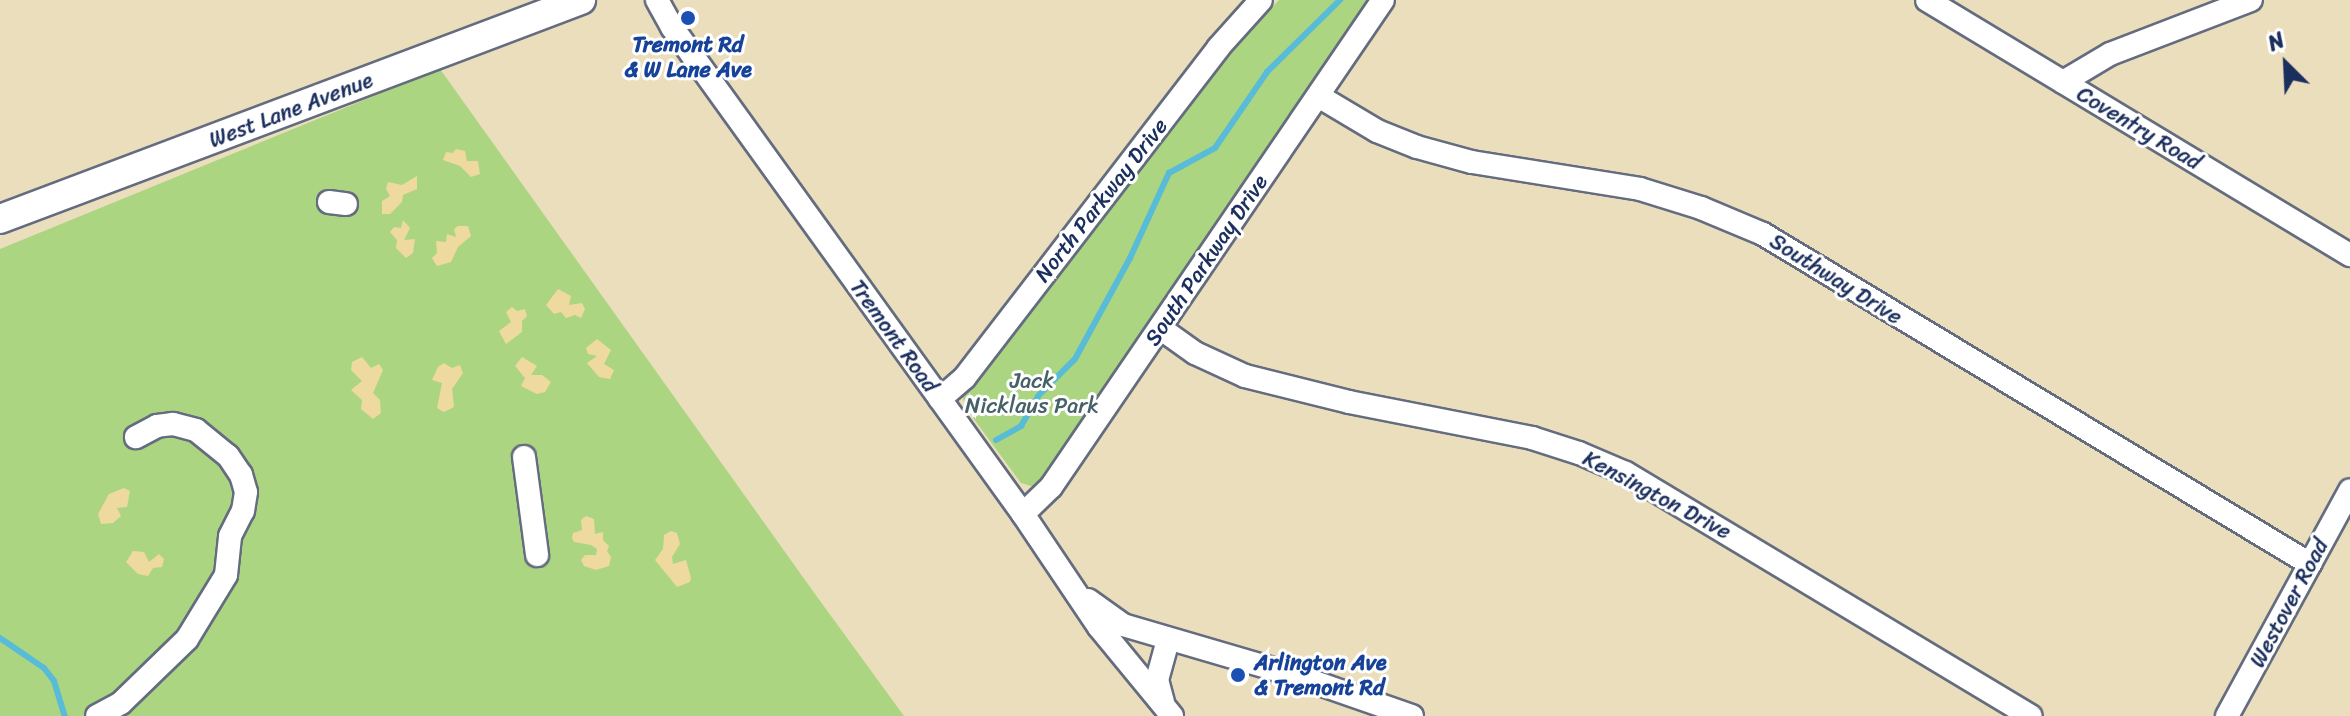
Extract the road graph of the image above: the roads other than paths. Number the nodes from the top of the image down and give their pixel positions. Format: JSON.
{"nodes":[{"id":1,"x":581,"y":0,"type":"edge"},
{"id":2,"x":657,"y":0,"type":"edge"},
{"id":3,"x":1261,"y":0,"type":"edge"},
{"id":4,"x":1383,"y":0,"type":"edge"},
{"id":5,"x":1927,"y":0,"type":"edge"},
{"id":6,"x":2251,"y":0,"type":"edge"},
{"id":7,"x":2063,"y":82,"type":"junction"},
{"id":8,"x":1320,"y":97,"type":"junction"},
{"id":9,"x":0,"y":219,"type":"edge"},
{"id":10,"x":2350,"y":255,"type":"edge"},
{"id":11,"x":1160,"y":328,"type":"junction"},
{"id":12,"x":940,"y":399,"type":"junction"},
{"id":13,"x":136,"y":437,"type":"dead end"},
{"id":14,"x":524,"y":457,"type":"dead end"},
{"id":15,"x":2350,"y":490,"type":"edge"},
{"id":16,"x":1023,"y":514,"type":"junction"},
{"id":17,"x":537,"y":555,"type":"dead end"},
{"id":18,"x":2310,"y":564,"type":"junction"},
{"id":19,"x":1075,"y":589,"type":"junction"},
{"id":20,"x":1168,"y":640,"type":"junction"},
{"id":21,"x":1168,"y":711,"type":"edge"},
{"id":22,"x":97,"y":716,"type":"edge"},
{"id":23,"x":1412,"y":716,"type":"edge"},
{"id":24,"x":2031,"y":716,"type":"edge"},
{"id":25,"x":2227,"y":716,"type":"edge"}],
"edges":[{"from":1,"to":9,"type":"main road","name":"West Lane Avenue"},
{"from":2,"to":12,"type":"street","name":"Tremont Road"},
{"from":3,"to":12,"type":"street","name":"North Parkway Drive"},
{"from":4,"to":8,"type":"street","name":"South Parkway Drive"},
{"from":5,"to":7,"type":"street","name":"Coventry Road"},
{"from":6,"to":7,"type":"street"},
{"from":7,"to":10,"type":"street","name":"Coventry Road"},
{"from":8,"to":11,"type":"street","name":"South Parkway Drive"},
{"from":8,"to":18,"type":"street","name":"Southway Drive"},
{"from":11,"to":16,"type":"street","name":"South Parkway Drive"},
{"from":11,"to":24,"type":"street","name":"Kensington Drive"},
{"from":12,"to":16,"type":"street","name":"Tremont Road"},
{"from":13,"to":22,"type":"street"},
{"from":14,"to":17,"type":"street"},
{"from":15,"to":18,"type":"street","name":"Westover Road"},
{"from":16,"to":19,"type":"street","name":"Tremont Road"},
{"from":18,"to":25,"type":"street","name":"Westover Road"},
{"from":19,"to":20,"type":"street"},
{"from":19,"to":21,"type":"street","name":"Tremont Road"},
{"from":20,"to":21,"type":"street","name":"Tremont Road"},
{"from":20,"to":23,"type":"street"}]}
